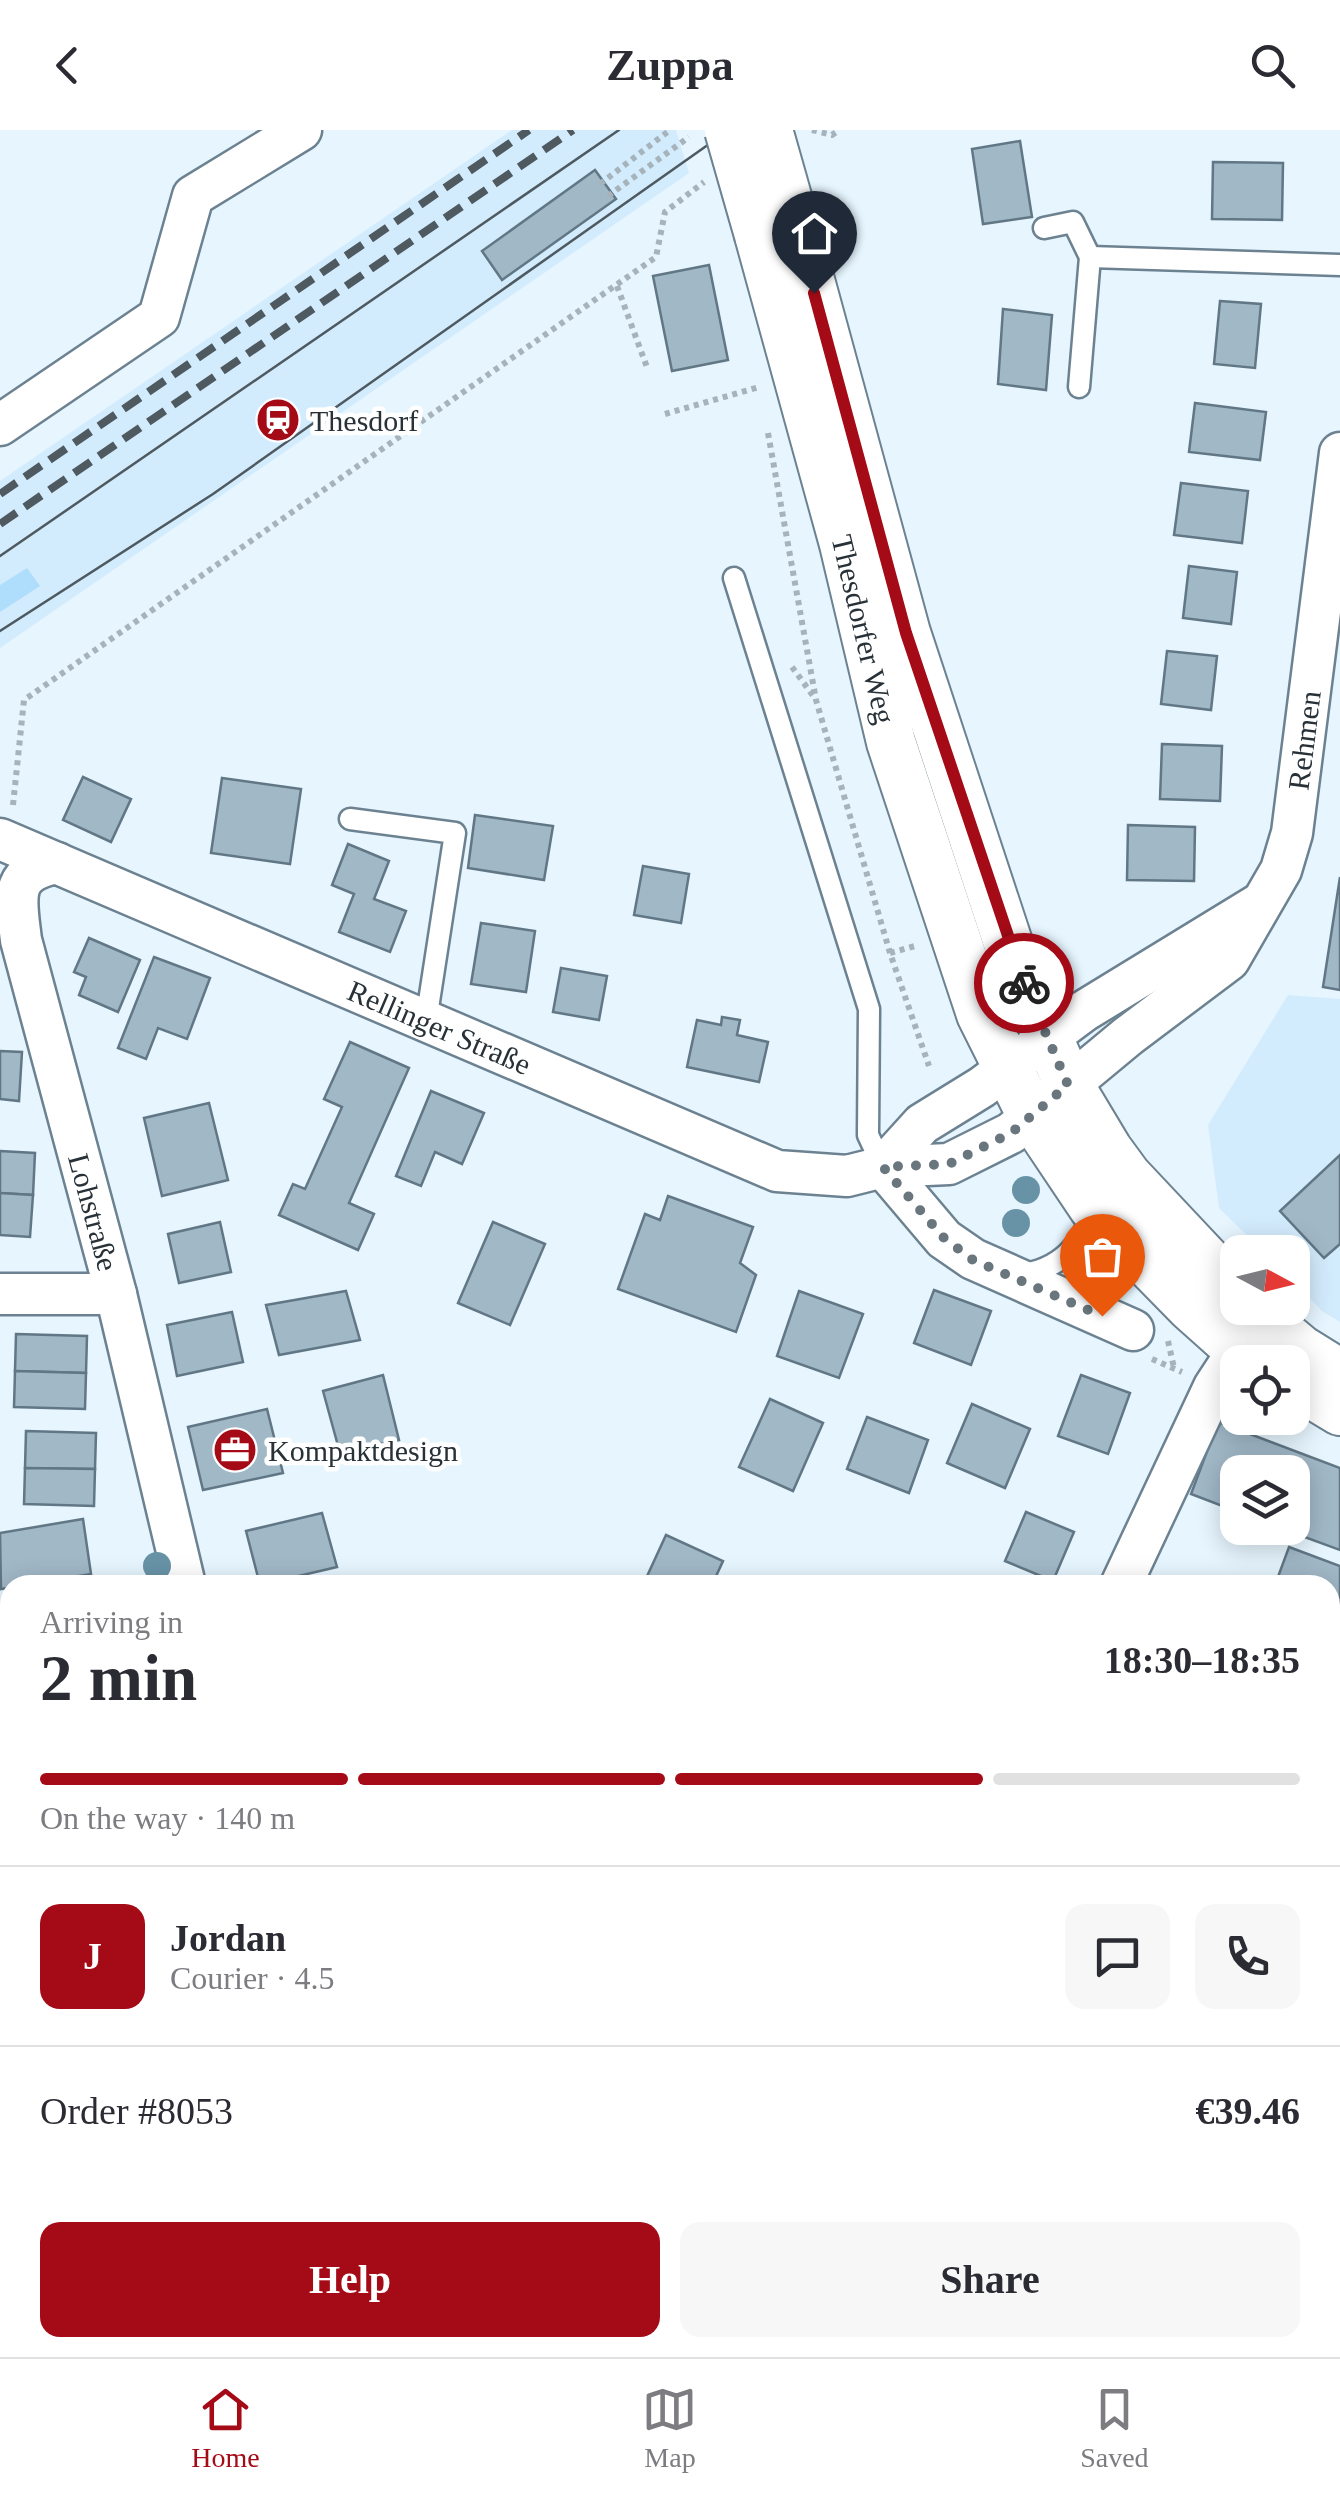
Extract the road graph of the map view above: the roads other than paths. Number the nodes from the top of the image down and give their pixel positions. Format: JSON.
{"nodes":[{"id":1,"x":302,"y":130,"type":"edge"},
{"id":2,"x":729,"y":130,"type":"edge"},
{"id":3,"x":768,"y":130,"type":"edge"},
{"id":4,"x":776,"y":227,"type":"junction"},
{"id":5,"x":1044,"y":228,"type":"dead end"},
{"id":6,"x":1090,"y":257,"type":"junction"},
{"id":7,"x":1340,"y":265,"type":"edge"},
{"id":8,"x":1079,"y":387,"type":"dead end"},
{"id":9,"x":0,"y":426,"type":"edge"},
{"id":10,"x":1340,"y":453,"type":"edge"},
{"id":11,"x":734,"y":578,"type":"dead end"},
{"id":12,"x":350,"y":818,"type":"dead end"},
{"id":13,"x":4,"y":841,"type":"edge"},
{"id":14,"x":58,"y":862,"type":"junction"},
{"id":15,"x":1262,"y":902,"type":"junction"},
{"id":16,"x":426,"y":1021,"type":"junction"},
{"id":17,"x":1048,"y":1037,"type":"junction"},
{"id":18,"x":1006,"y":1069,"type":"junction"},
{"id":19,"x":1068,"y":1085,"type":"junction"},
{"id":20,"x":1032,"y":1116,"type":"junction"},
{"id":21,"x":883,"y":1167,"type":"junction"},
{"id":22,"x":1094,"y":1208,"type":"junction"},
{"id":23,"x":1009,"y":1274,"type":"junction"},
{"id":24,"x":0,"y":1294,"type":"edge"},
{"id":25,"x":116,"y":1294,"type":"junction"},
{"id":26,"x":1249,"y":1326,"type":"edge"},
{"id":27,"x":1133,"y":1330,"type":"dead end"},
{"id":28,"x":1340,"y":1374,"type":"edge"},
{"id":29,"x":1310,"y":1392,"type":"edge"},
{"id":30,"x":1340,"y":1410,"type":"edge"},
{"id":31,"x":183,"y":1575,"type":"edge"},
{"id":32,"x":1125,"y":1575,"type":"edge"}],
"edges":[{"from":1,"to":9,"type":"street"},
{"from":2,"to":4,"type":"street","name":"Thesdorfer Weg","bridge":true},
{"from":3,"to":4,"type":"street","name":"Thesdorfer Weg","bridge":true},
{"from":4,"to":17,"type":"street","name":"Thesdorfer Weg"},
{"from":4,"to":18,"type":"street","name":"Thesdorfer Weg"},
{"from":5,"to":6,"type":"lane"},
{"from":6,"to":7,"type":"lane"},
{"from":6,"to":8,"type":"lane"},
{"from":10,"to":15,"type":"street","name":"Rehmen"},
{"from":11,"to":21,"type":"lane"},
{"from":12,"to":16,"type":"lane"},
{"from":13,"to":14,"type":"street","name":"Rellinger Straße"},
{"from":14,"to":16,"type":"street","name":"Rellinger Straße"},
{"from":14,"to":25,"type":"street","name":"Lohstraße"},
{"from":15,"to":17,"type":"street"},
{"from":15,"to":19,"type":"street","name":"Rehmen"},
{"from":16,"to":21,"type":"street","name":"Rellinger Straße"},
{"from":17,"to":18,"type":"street"},
{"from":17,"to":19,"type":"street","name":"Thesdorfer Weg"},
{"from":18,"to":20,"type":"street","name":"Thesdorfer Weg"},
{"from":18,"to":21,"type":"street"},
{"from":19,"to":20,"type":"street","name":"Rehmen"},
{"from":19,"to":26,"type":"street"},
{"from":20,"to":21,"type":"street","name":"Rellinger Straße"},
{"from":20,"to":22,"type":"street"},
{"from":21,"to":23,"type":"street"},
{"from":22,"to":23,"type":"lane"},
{"from":22,"to":26,"type":"street"},
{"from":23,"to":27,"type":"street"},
{"from":24,"to":25,"type":"street"},
{"from":25,"to":31,"type":"street","name":"Lohstraße"},
{"from":26,"to":28,"type":"street"},
{"from":26,"to":32,"type":"street"},
{"from":29,"to":30,"type":"street"}]}
